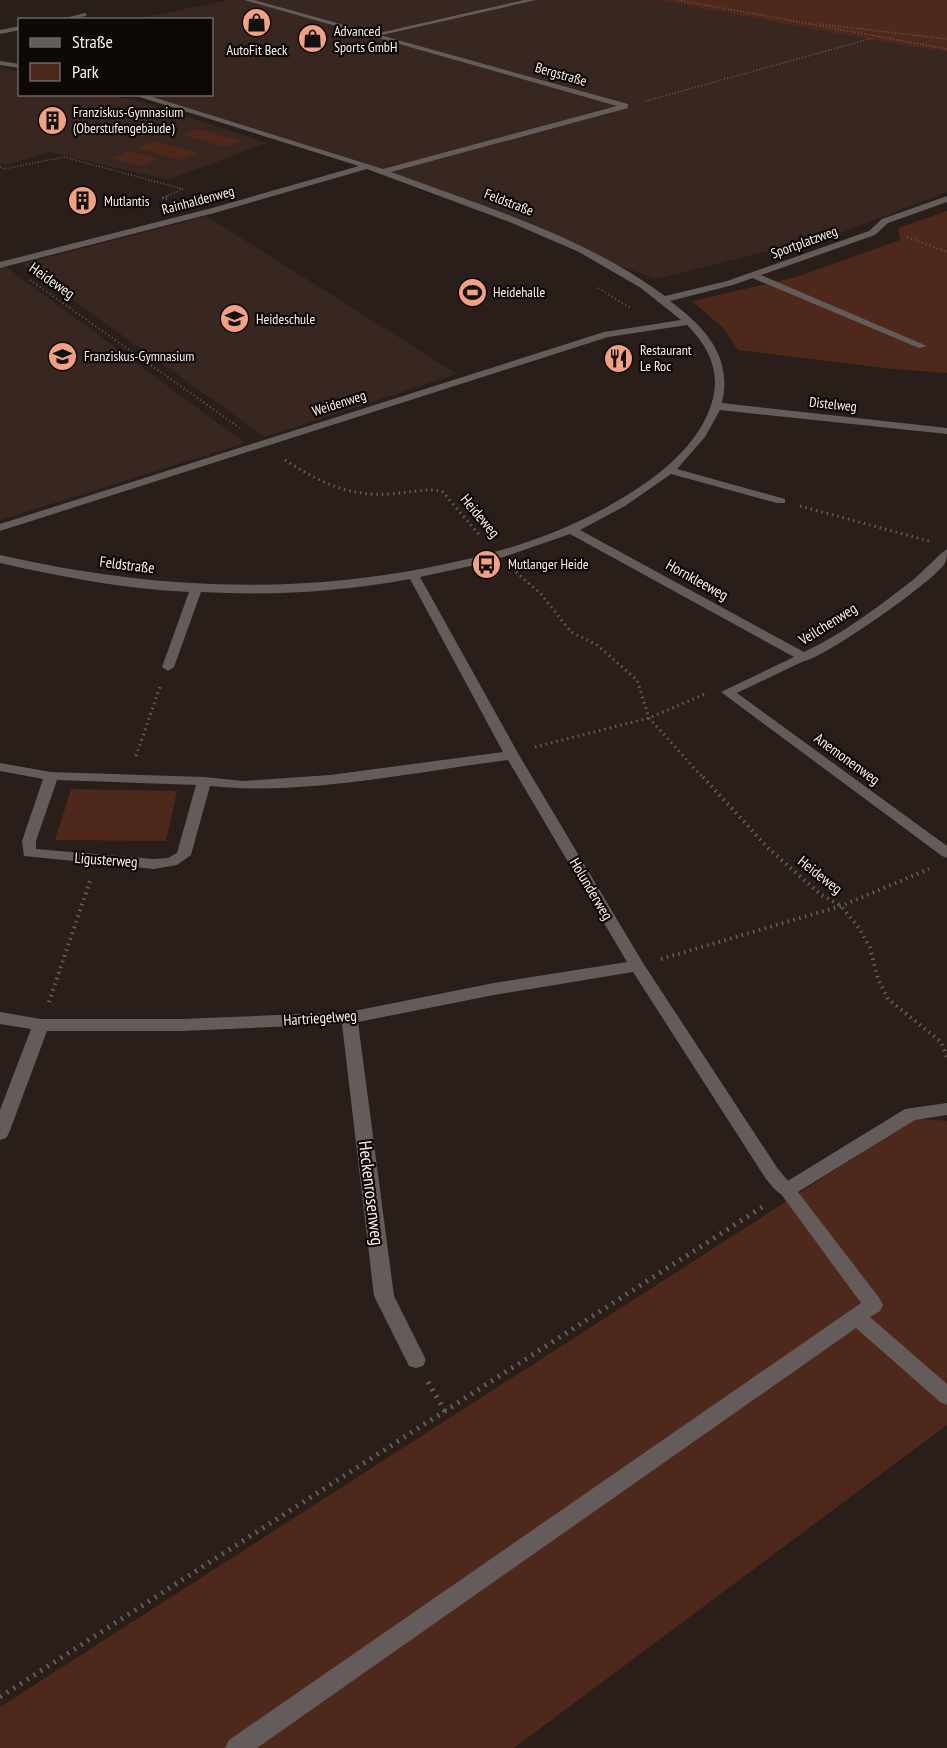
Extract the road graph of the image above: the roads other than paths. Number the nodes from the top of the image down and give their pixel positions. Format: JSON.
{"nodes":[{"id":1,"x":247,"y":0,"type":"edge"},
{"id":2,"x":533,"y":0,"type":"edge"},
{"id":3,"x":86,"y":15,"type":"dead end"},
{"id":4,"x":72,"y":18,"type":"edge"},
{"id":5,"x":18,"y":28,"type":"edge"},
{"id":6,"x":0,"y":32,"type":"edge"},
{"id":7,"x":373,"y":35,"type":"junction"},
{"id":8,"x":0,"y":63,"type":"edge"},
{"id":9,"x":18,"y":66,"type":"edge"},
{"id":10,"x":140,"y":96,"type":"edge"},
{"id":11,"x":367,"y":166,"type":"junction"},
{"id":12,"x":382,"y":171,"type":"junction"},
{"id":13,"x":947,"y":199,"type":"edge"},
{"id":14,"x":3,"y":264,"type":"edge"},
{"id":15,"x":753,"y":275,"type":"junction"},
{"id":16,"x":665,"y":299,"type":"junction"},
{"id":17,"x":690,"y":322,"type":"junction"},
{"id":18,"x":922,"y":346,"type":"dead end"},
{"id":19,"x":716,"y":406,"type":"junction"},
{"id":20,"x":947,"y":431,"type":"edge"},
{"id":21,"x":669,"y":470,"type":"junction"},
{"id":22,"x":781,"y":501,"type":"road end"},
{"id":23,"x":0,"y":528,"type":"edge"},
{"id":24,"x":573,"y":531,"type":"junction"},
{"id":25,"x":947,"y":553,"type":"edge"},
{"id":26,"x":1,"y":560,"type":"edge"},
{"id":27,"x":941,"y":570,"type":"edge"},
{"id":28,"x":414,"y":576,"type":"junction"},
{"id":29,"x":196,"y":589,"type":"junction"},
{"id":30,"x":806,"y":658,"type":"junction"},
{"id":31,"x":168,"y":667,"type":"road end"},
{"id":32,"x":728,"y":692,"type":"joint"},
{"id":33,"x":512,"y":755,"type":"junction"},
{"id":34,"x":0,"y":767,"type":"edge"},
{"id":35,"x":51,"y":776,"type":"junction"},
{"id":36,"x":204,"y":781,"type":"junction"},
{"id":37,"x":944,"y":859,"type":"edge"},
{"id":38,"x":637,"y":966,"type":"junction"},
{"id":39,"x":0,"y":1018,"type":"edge"},
{"id":40,"x":349,"y":1018,"type":"junction"},
{"id":41,"x":41,"y":1025,"type":"junction"},
{"id":42,"x":947,"y":1109,"type":"edge"},
{"id":43,"x":0,"y":1133,"type":"edge"},
{"id":44,"x":787,"y":1190,"type":"junction"},
{"id":45,"x":856,"y":1317,"type":"junction"},
{"id":46,"x":416,"y":1360,"type":"road end"},
{"id":47,"x":947,"y":1396,"type":"edge"},
{"id":48,"x":237,"y":1748,"type":"edge"}],
"edges":[{"from":1,"to":7,"type":"street","name":"Bergstraße"},
{"from":2,"to":7,"type":"street"},
{"from":3,"to":4,"type":"street"},
{"from":5,"to":6,"type":"street"},
{"from":7,"to":12,"type":"street","name":"Bergstraße"},
{"from":8,"to":9,"type":"street"},
{"from":10,"to":11,"type":"street","name":"Feldstraße"},
{"from":11,"to":12,"type":"street","name":"Feldstraße"},
{"from":11,"to":14,"type":"street","name":"Rainhaldenweg"},
{"from":12,"to":16,"type":"street","name":"Feldstraße"},
{"from":13,"to":15,"type":"street","name":"Sportplatzweg"},
{"from":15,"to":16,"type":"street","name":"Sportplatzweg"},
{"from":15,"to":18,"type":"street"},
{"from":16,"to":17,"type":"street","name":"Feldstraße"},
{"from":17,"to":19,"type":"street","name":"Feldstraße"},
{"from":17,"to":23,"type":"street","name":"Weidenweg"},
{"from":19,"to":20,"type":"street","name":"Distelweg"},
{"from":19,"to":21,"type":"street","name":"Feldstraße"},
{"from":21,"to":22,"type":"street"},
{"from":21,"to":24,"type":"street","name":"Feldstraße"},
{"from":24,"to":28,"type":"street","name":"Feldstraße"},
{"from":24,"to":30,"type":"street","name":"Hornkleeweg"},
{"from":25,"to":27,"type":"street","name":"Veilchenweg"},
{"from":26,"to":29,"type":"street","name":"Feldstraße"},
{"from":27,"to":30,"type":"street","name":"Veilchenweg"},
{"from":28,"to":29,"type":"street","name":"Feldstraße"},
{"from":28,"to":33,"type":"street","name":"Holunderweg"},
{"from":29,"to":31,"type":"street"},
{"from":30,"to":32,"type":"street","name":"Veilchenweg"},
{"from":32,"to":37,"type":"street","name":"Anemonenweg"},
{"from":33,"to":36,"type":"street"},
{"from":33,"to":38,"type":"street","name":"Holunderweg"},
{"from":34,"to":35,"type":"street"},
{"from":35,"to":36,"type":"street"},
{"from":35,"to":36,"type":"street","name":"Ligusterweg"},
{"from":38,"to":40,"type":"street","name":"Hartriegelweg"},
{"from":38,"to":44,"type":"street","name":"Holunderweg"},
{"from":39,"to":41,"type":"street","name":"Hartriegelweg"},
{"from":40,"to":41,"type":"street","name":"Hartriegelweg"},
{"from":40,"to":46,"type":"street","name":"Heckenrosenweg"},
{"from":41,"to":43,"type":"street"},
{"from":42,"to":44,"type":"street"},
{"from":44,"to":45,"type":"street","name":"Holunderweg"},
{"from":45,"to":47,"type":"street"},
{"from":45,"to":48,"type":"street"}]}
